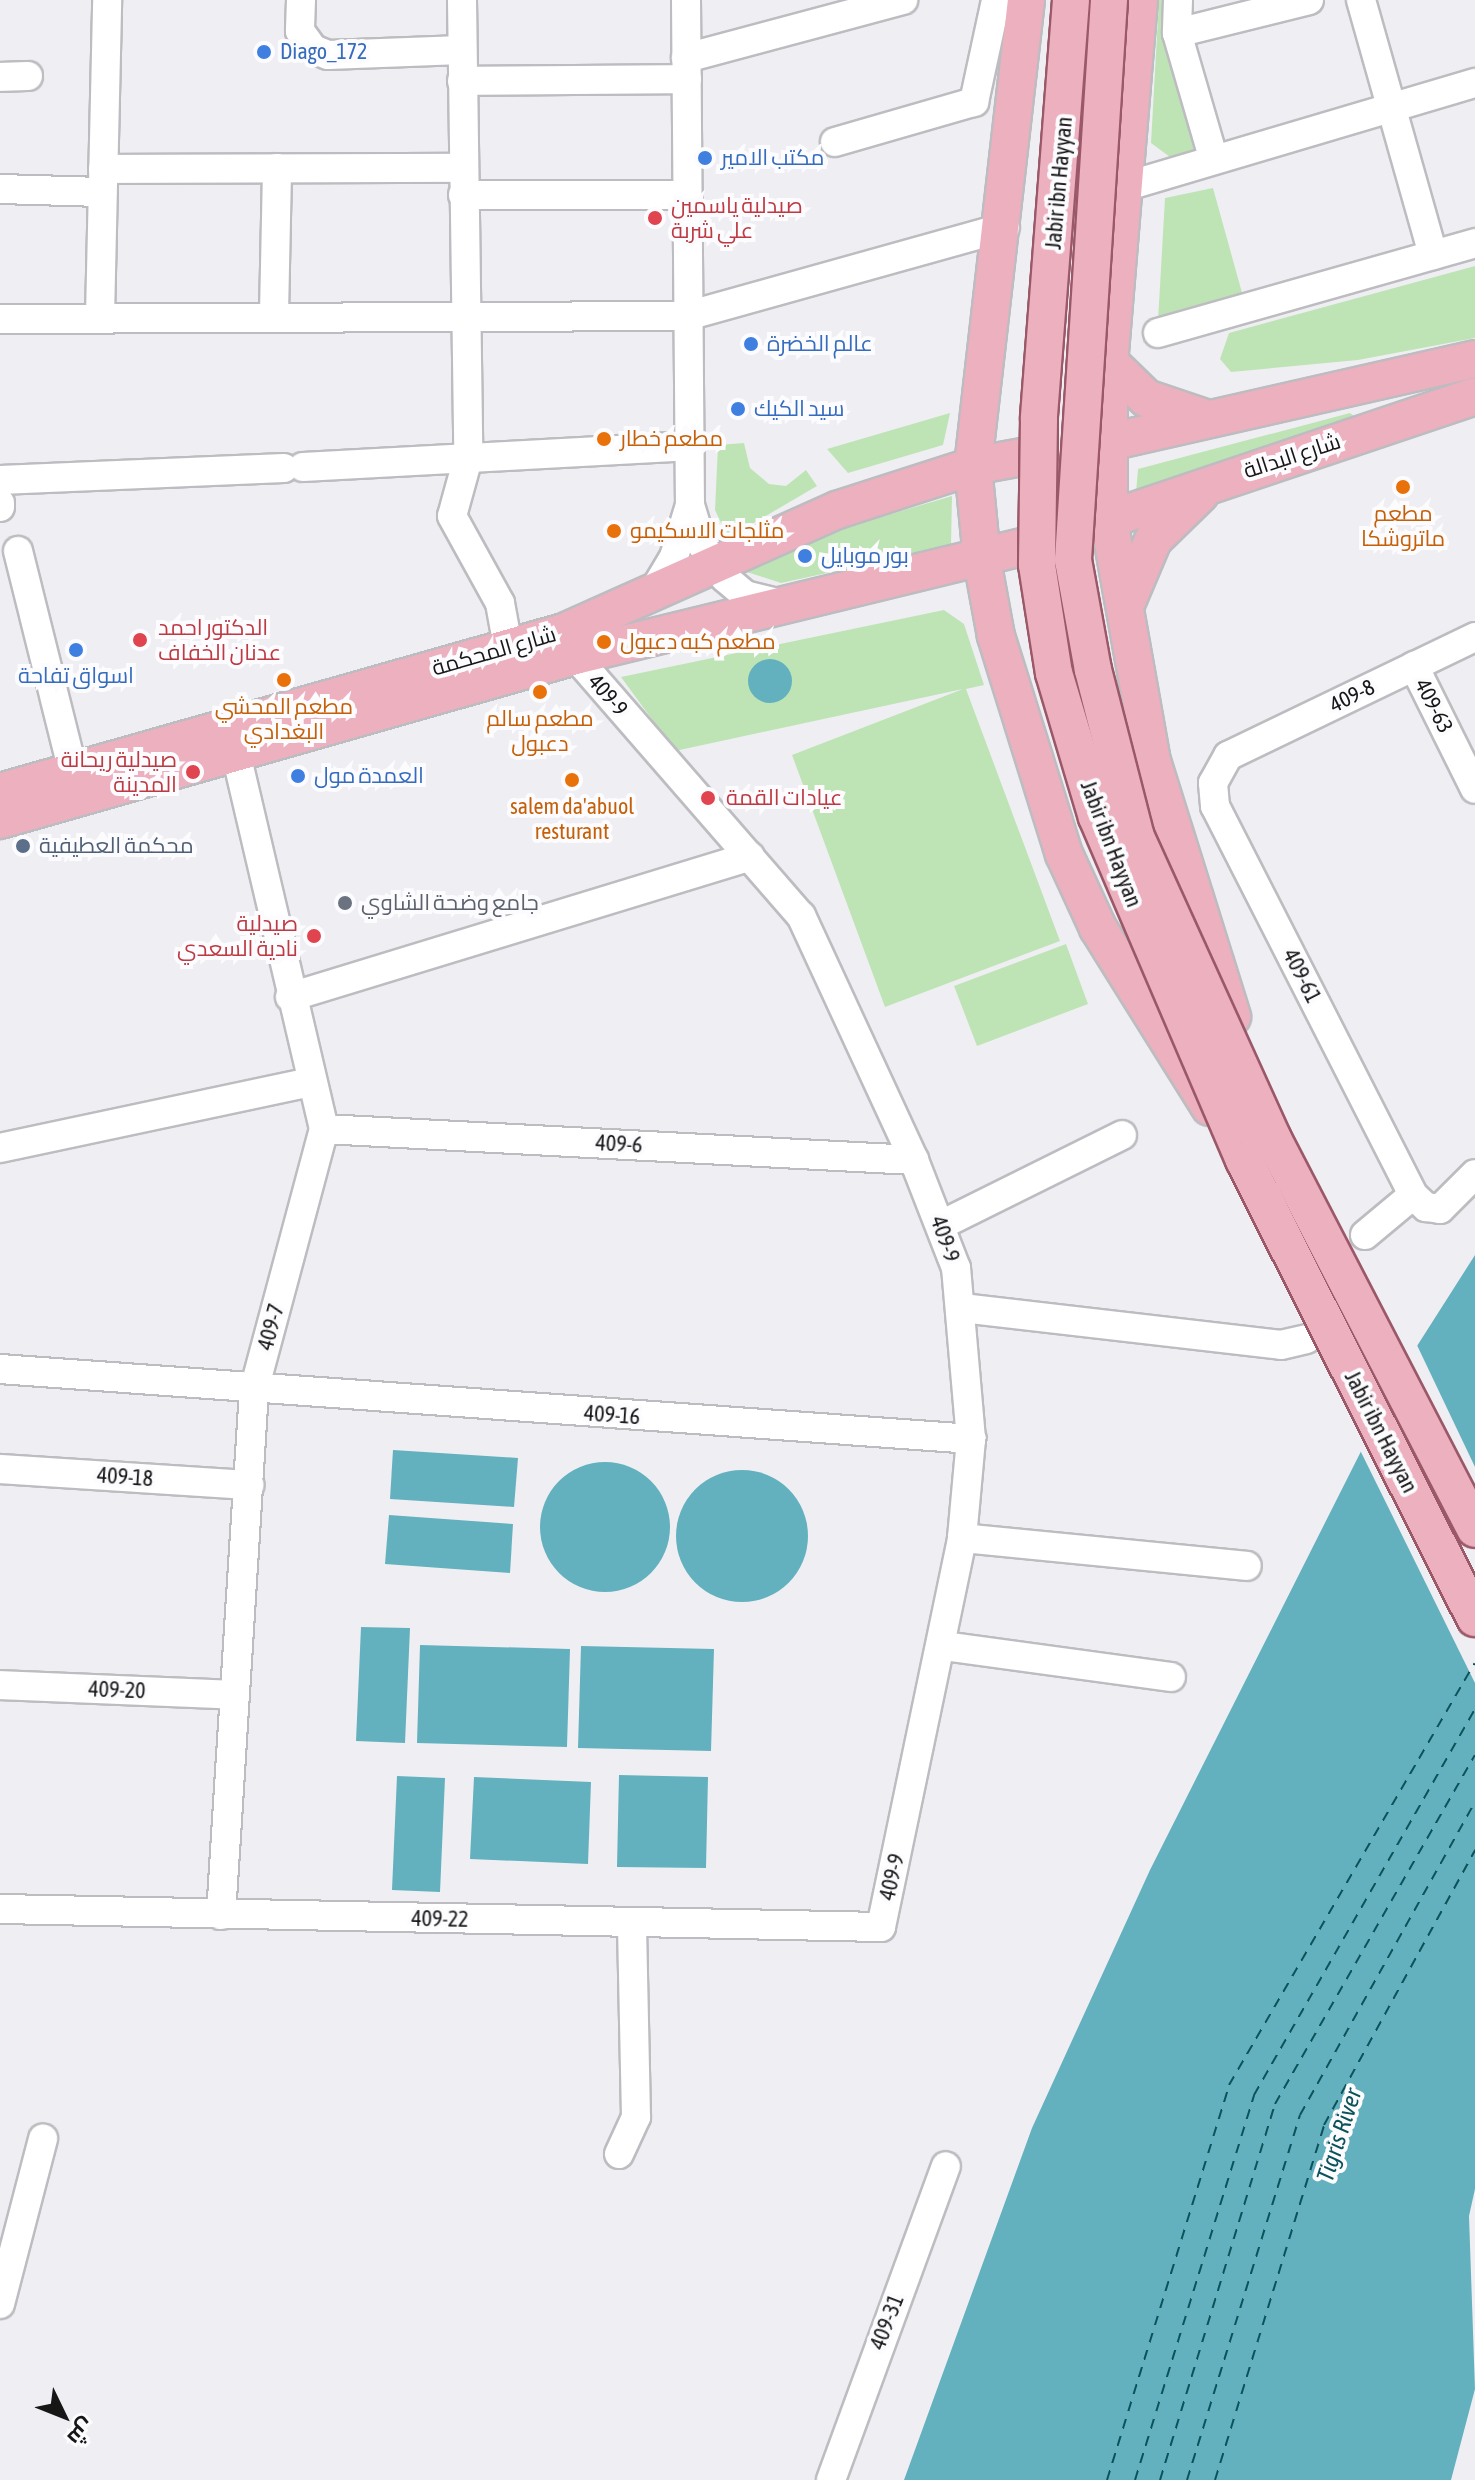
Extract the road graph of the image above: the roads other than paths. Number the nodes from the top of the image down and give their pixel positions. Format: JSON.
{"nodes":[{"id":1,"x":107,"y":0,"type":"edge"},
{"id":2,"x":301,"y":0,"type":"edge"},
{"id":3,"x":462,"y":0,"type":"edge"},
{"id":4,"x":686,"y":0,"type":"edge"},
{"id":5,"x":903,"y":0,"type":"edge"},
{"id":6,"x":996,"y":0,"type":"edge"},
{"id":7,"x":1026,"y":0,"type":"edge"},
{"id":8,"x":1071,"y":0,"type":"edge"},
{"id":9,"x":1109,"y":0,"type":"edge"},
{"id":10,"x":1139,"y":0,"type":"edge"},
{"id":11,"x":1178,"y":0,"type":"edge"},
{"id":12,"x":1309,"y":0,"type":"edge"},
{"id":13,"x":1361,"y":0,"type":"edge"},
{"id":14,"x":1177,"y":33,"type":"junction"},
{"id":15,"x":462,"y":50,"type":"junction"},
{"id":16,"x":686,"y":68,"type":"junction"},
{"id":17,"x":462,"y":81,"type":"junction"},
{"id":18,"x":1475,"y":83,"type":"edge"},
{"id":19,"x":1392,"y":109,"type":"junction"},
{"id":20,"x":835,"y":142,"type":"dead end"},
{"id":21,"x":1214,"y":160,"type":"junction"},
{"id":22,"x":277,"y":168,"type":"junction"},
{"id":23,"x":103,"y":180,"type":"junction"},
{"id":24,"x":463,"y":182,"type":"junction"},
{"id":25,"x":1127,"y":186,"type":"junction"},
{"id":26,"x":0,"y":189,"type":"edge"},
{"id":27,"x":687,"y":195,"type":"junction"},
{"id":28,"x":1005,"y":227,"type":"junction"},
{"id":29,"x":1475,"y":243,"type":"edge"},
{"id":30,"x":1433,"y":255,"type":"junction"},
{"id":31,"x":274,"y":314,"type":"junction"},
{"id":32,"x":687,"y":316,"type":"junction"},
{"id":33,"x":100,"y":317,"type":"junction"},
{"id":34,"x":0,"y":319,"type":"edge"},
{"id":35,"x":465,"y":319,"type":"junction"},
{"id":36,"x":1158,"y":333,"type":"dead end"},
{"id":37,"x":1475,"y":359,"type":"edge"},
{"id":38,"x":1109,"y":362,"type":"junction"},
{"id":39,"x":1475,"y":396,"type":"edge"},
{"id":40,"x":1221,"y":421,"type":"junction"},
{"id":41,"x":1099,"y":444,"type":"junction"},
{"id":42,"x":687,"y":446,"type":"junction"},
{"id":43,"x":1022,"y":457,"type":"dead end"},
{"id":44,"x":468,"y":458,"type":"junction"},
{"id":45,"x":973,"y":466,"type":"junction"},
{"id":46,"x":0,"y":480,"type":"edge"},
{"id":47,"x":1219,"y":480,"type":"junction"},
{"id":48,"x":690,"y":505,"type":"junction"},
{"id":49,"x":1101,"y":523,"type":"junction"},
{"id":50,"x":1021,"y":547,"type":"dead end"},
{"id":51,"x":18,"y":551,"type":"dead end"},
{"id":52,"x":982,"y":560,"type":"junction"},
{"id":53,"x":716,"y":568,"type":"junction"},
{"id":54,"x":652,"y":594,"type":"junction"},
{"id":55,"x":783,"y":604,"type":"junction"},
{"id":56,"x":1124,"y":622,"type":"junction"},
{"id":57,"x":1475,"y":637,"type":"edge"},
{"id":58,"x":508,"y":647,"type":"junction"},
{"id":59,"x":575,"y":656,"type":"junction"},
{"id":60,"x":1414,"y":666,"type":"junction"},
{"id":61,"x":236,"y":753,"type":"junction"},
{"id":62,"x":1228,"y":756,"type":"joint"},
{"id":63,"x":73,"y":771,"type":"junction"},
{"id":64,"x":1475,"y":789,"type":"edge"},
{"id":65,"x":0,"y":792,"type":"edge"},
{"id":66,"x":0,"y":820,"type":"edge"},
{"id":67,"x":750,"y":856,"type":"junction"},
{"id":68,"x":290,"y":997,"type":"junction"},
{"id":69,"x":311,"y":1082,"type":"junction"},
{"id":70,"x":324,"y":1129,"type":"junction"},
{"id":71,"x":1122,"y":1135,"type":"dead end"},
{"id":72,"x":1273,"y":1139,"type":"junction"},
{"id":73,"x":0,"y":1148,"type":"edge"},
{"id":74,"x":914,"y":1160,"type":"junction"},
{"id":75,"x":1244,"y":1160,"type":"junction"},
{"id":76,"x":1475,"y":1174,"type":"edge"},
{"id":77,"x":1413,"y":1195,"type":"junction"},
{"id":78,"x":941,"y":1225,"type":"junction"},
{"id":79,"x":1365,"y":1235,"type":"dead end"},
{"id":80,"x":962,"y":1308,"type":"junction"},
{"id":81,"x":1306,"y":1339,"type":"dead end"},
{"id":82,"x":0,"y":1369,"type":"edge"},
{"id":83,"x":254,"y":1390,"type":"junction"},
{"id":84,"x":971,"y":1439,"type":"junction"},
{"id":85,"x":0,"y":1469,"type":"edge"},
{"id":86,"x":249,"y":1485,"type":"junction"},
{"id":87,"x":1475,"y":1529,"type":"edge"},
{"id":88,"x":962,"y":1538,"type":"junction"},
{"id":89,"x":1247,"y":1566,"type":"dead end"},
{"id":90,"x":1475,"y":1618,"type":"edge"},
{"id":91,"x":944,"y":1646,"type":"junction"},
{"id":92,"x":1171,"y":1677,"type":"dead end"},
{"id":93,"x":0,"y":1685,"type":"edge"},
{"id":94,"x":234,"y":1695,"type":"junction"},
{"id":95,"x":0,"y":1909,"type":"edge"},
{"id":96,"x":221,"y":1915,"type":"junction"},
{"id":97,"x":632,"y":1922,"type":"junction"},
{"id":98,"x":881,"y":1927,"type":"joint"},
{"id":99,"x":43,"y":2139,"type":"dead end"},
{"id":100,"x":619,"y":2154,"type":"dead end"},
{"id":101,"x":946,"y":2166,"type":"dead end"},
{"id":102,"x":0,"y":2304,"type":"edge"},
{"id":103,"x":831,"y":2480,"type":"edge"}],
"edges":[{"from":1,"to":23,"type":"street"},
{"from":2,"to":15,"type":"street"},
{"from":3,"to":15,"type":"street"},
{"from":4,"to":16,"type":"street"},
{"from":5,"to":16,"type":"street"},
{"from":6,"to":20,"type":"street"},
{"from":7,"to":28,"type":"main road"},
{"from":8,"to":75,"type":"main road","name":"Jabir ibn Hayyan","bridge":true},
{"from":9,"to":72,"type":"main road","name":"Jabir ibn Hayyan","bridge":true},
{"from":10,"to":25,"type":"main road"},
{"from":11,"to":14,"type":"street"},
{"from":12,"to":14,"type":"street"},
{"from":13,"to":19,"type":"street"},
{"from":14,"to":21,"type":"street"},
{"from":15,"to":17,"type":"street"},
{"from":16,"to":17,"type":"street"},
{"from":16,"to":27,"type":"street"},
{"from":17,"to":24,"type":"street"},
{"from":18,"to":19,"type":"street"},
{"from":19,"to":21,"type":"street"},
{"from":19,"to":30,"type":"street"},
{"from":21,"to":25,"type":"street"},
{"from":22,"to":23,"type":"street"},
{"from":22,"to":24,"type":"street"},
{"from":22,"to":31,"type":"street"},
{"from":23,"to":26,"type":"street"},
{"from":23,"to":33,"type":"street"},
{"from":24,"to":27,"type":"street"},
{"from":24,"to":35,"type":"street"},
{"from":25,"to":38,"type":"main road"},
{"from":27,"to":32,"type":"street"},
{"from":28,"to":32,"type":"street"},
{"from":28,"to":45,"type":"main road"},
{"from":29,"to":30,"type":"street"},
{"from":30,"to":36,"type":"street"},
{"from":31,"to":33,"type":"street"},
{"from":31,"to":35,"type":"street"},
{"from":32,"to":35,"type":"street"},
{"from":32,"to":42,"type":"street"},
{"from":33,"to":34,"type":"street"},
{"from":35,"to":44,"type":"street"},
{"from":37,"to":40,"type":"main road"},
{"from":38,"to":40,"type":"main road"},
{"from":38,"to":41,"type":"main road"},
{"from":39,"to":47,"type":"main road","name":"شارع البدالة"},
{"from":40,"to":41,"type":"main road"},
{"from":41,"to":49,"type":"main road"},
{"from":42,"to":44,"type":"street"},
{"from":42,"to":48,"type":"street"},
{"from":43,"to":45,"type":"main road","name":"شارع المحكمة"},
{"from":44,"to":46,"type":"street"},
{"from":44,"to":58,"type":"street"},
{"from":45,"to":52,"type":"main road"},
{"from":45,"to":53,"type":"main road","name":"شارع المحكمة"},
{"from":47,"to":49,"type":"main road","name":"شارع البدالة"},
{"from":47,"to":56,"type":"main road"},
{"from":48,"to":53,"type":"street"},
{"from":48,"to":54,"type":"street"},
{"from":49,"to":56,"type":"main road"},
{"from":50,"to":52,"type":"main road","name":"شارع المحكمة"},
{"from":51,"to":63,"type":"street"},
{"from":52,"to":55,"type":"main road","name":"شارع المحكمة"},
{"from":52,"to":75,"type":"main road","bridge":true},
{"from":53,"to":54,"type":"main road","name":"شارع المحكمة"},
{"from":53,"to":55,"type":"street"},
{"from":54,"to":58,"type":"main road","name":"شارع المحكمة"},
{"from":55,"to":59,"type":"main road","name":"شارع المحكمة"},
{"from":56,"to":72,"type":"main road","bridge":true},
{"from":57,"to":60,"type":"street","name":"409-8"},
{"from":58,"to":63,"type":"main road","name":"شارع المحكمة"},
{"from":59,"to":61,"type":"main road","name":"شارع المحكمة"},
{"from":59,"to":67,"type":"street","name":"409-9"},
{"from":60,"to":62,"type":"street","name":"409-8"},
{"from":60,"to":64,"type":"street","name":"409-63"},
{"from":61,"to":66,"type":"main road","name":"شارع المحكمة"},
{"from":61,"to":68,"type":"street"},
{"from":62,"to":77,"type":"street","name":"409-61"},
{"from":63,"to":65,"type":"main road","name":"شارع المحكمة"},
{"from":67,"to":68,"type":"street"},
{"from":67,"to":74,"type":"street","name":"409-9"},
{"from":68,"to":69,"type":"street"},
{"from":69,"to":70,"type":"street"},
{"from":69,"to":73,"type":"street"},
{"from":70,"to":74,"type":"street","name":"409-6"},
{"from":70,"to":83,"type":"street","name":"409-7"},
{"from":71,"to":78,"type":"street"},
{"from":72,"to":87,"type":"main road","name":"Jabir ibn Hayyan","bridge":true},
{"from":74,"to":78,"type":"street","name":"409-9"},
{"from":75,"to":90,"type":"main road","name":"Jabir ibn Hayyan","bridge":true},
{"from":76,"to":77,"type":"street"},
{"from":77,"to":79,"type":"street"},
{"from":78,"to":80,"type":"street","name":"409-9"},
{"from":80,"to":81,"type":"street"},
{"from":80,"to":84,"type":"street","name":"409-9"},
{"from":82,"to":83,"type":"street","name":"409-16"},
{"from":83,"to":84,"type":"street","name":"409-16"},
{"from":83,"to":86,"type":"street","name":"409-7"},
{"from":84,"to":88,"type":"street","name":"409-9"},
{"from":85,"to":86,"type":"street","name":"409-18"},
{"from":86,"to":94,"type":"street","name":"409-7"},
{"from":88,"to":89,"type":"street"},
{"from":88,"to":91,"type":"street","name":"409-9"},
{"from":91,"to":92,"type":"street"},
{"from":91,"to":98,"type":"street","name":"409-9"},
{"from":93,"to":94,"type":"street","name":"409-20"},
{"from":94,"to":96,"type":"street","name":"409-7"},
{"from":95,"to":96,"type":"street","name":"409-22"},
{"from":96,"to":97,"type":"street","name":"409-22"},
{"from":97,"to":98,"type":"street","name":"409-22"},
{"from":97,"to":100,"type":"street"},
{"from":99,"to":102,"type":"street"},
{"from":101,"to":103,"type":"street","name":"409-31"}]}
